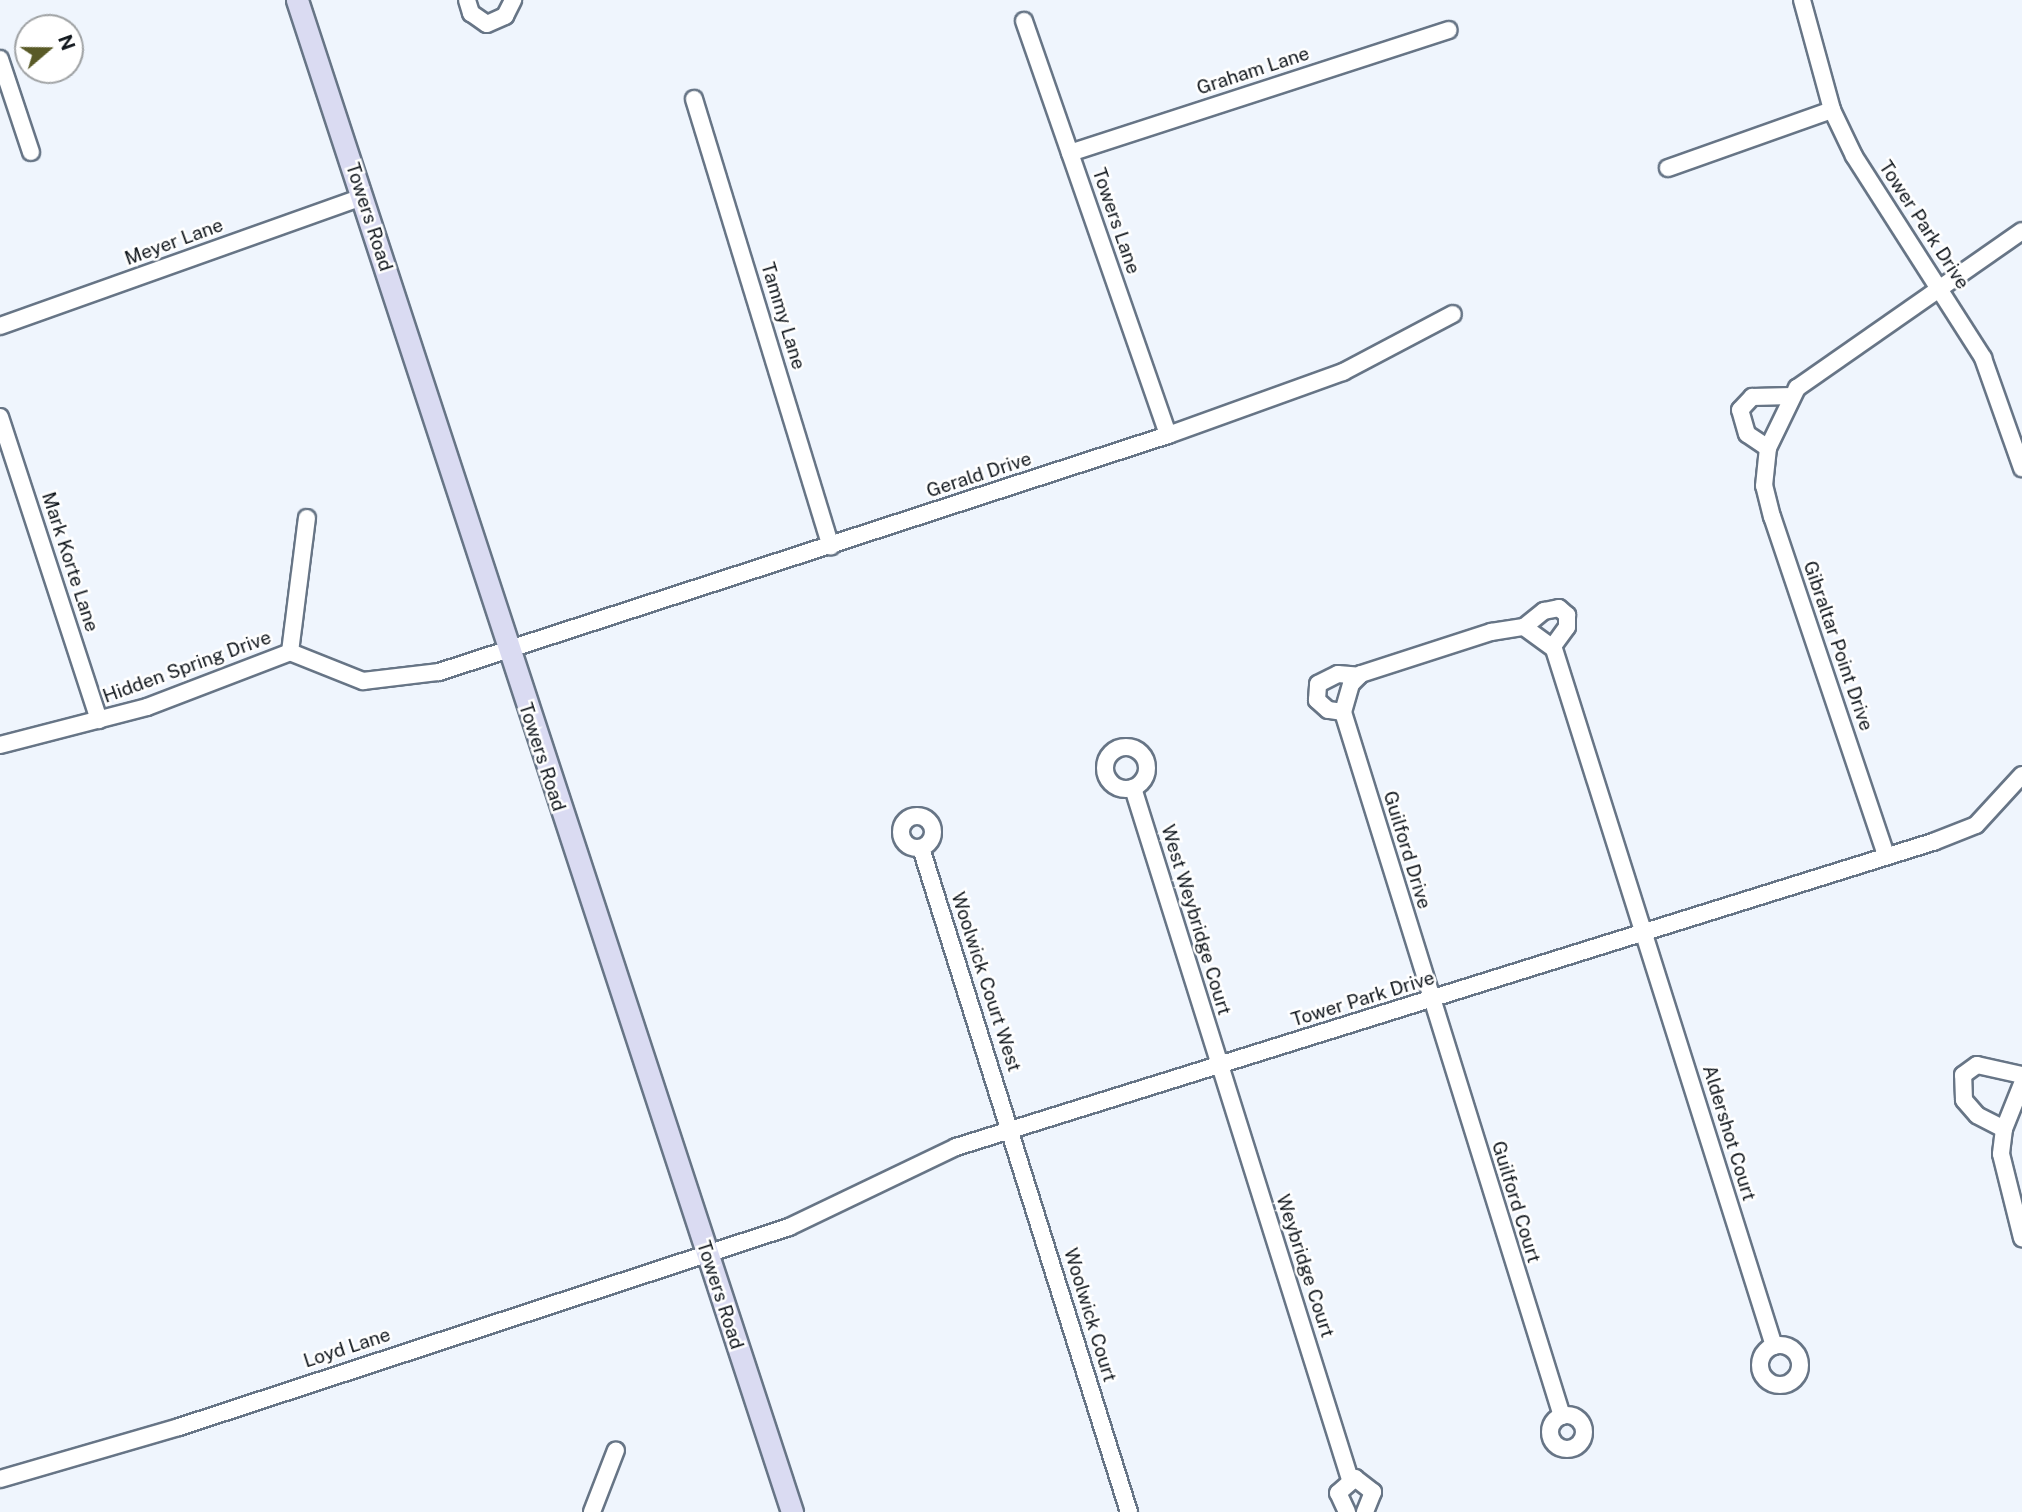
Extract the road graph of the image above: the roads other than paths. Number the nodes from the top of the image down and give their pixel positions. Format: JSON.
{"nodes":[{"id":1,"x":297,"y":0,"type":"edge"},
{"id":2,"x":467,"y":0,"type":"edge"},
{"id":3,"x":513,"y":0,"type":"edge"},
{"id":4,"x":1802,"y":0,"type":"edge"},
{"id":5,"x":1024,"y":21,"type":"dead end"},
{"id":6,"x":1449,"y":30,"type":"dead end"},
{"id":7,"x":0,"y":59,"type":"edge"},
{"id":8,"x":694,"y":99,"type":"dead end"},
{"id":9,"x":1832,"y":110,"type":"junction"},
{"id":10,"x":31,"y":152,"type":"dead end"},
{"id":11,"x":1070,"y":153,"type":"junction"},
{"id":12,"x":1668,"y":168,"type":"dead end"},
{"id":13,"x":362,"y":197,"type":"junction"},
{"id":14,"x":2022,"y":231,"type":"edge"},
{"id":15,"x":1940,"y":287,"type":"junction"},
{"id":16,"x":1453,"y":314,"type":"dead end"},
{"id":17,"x":0,"y":326,"type":"edge"},
{"id":18,"x":1792,"y":396,"type":"junction"},
{"id":19,"x":0,"y":417,"type":"edge"},
{"id":20,"x":1168,"y":435,"type":"junction"},
{"id":21,"x":1768,"y":448,"type":"junction"},
{"id":22,"x":2022,"y":468,"type":"edge"},
{"id":23,"x":307,"y":518,"type":"dead end"},
{"id":24,"x":831,"y":546,"type":"junction"},
{"id":25,"x":1524,"y":627,"type":"junction"},
{"id":26,"x":1553,"y":646,"type":"junction"},
{"id":27,"x":507,"y":650,"type":"junction"},
{"id":28,"x":290,"y":652,"type":"junction"},
{"id":29,"x":1359,"y":676,"type":"junction"},
{"id":30,"x":1343,"y":712,"type":"junction"},
{"id":31,"x":99,"y":720,"type":"junction"},
{"id":32,"x":0,"y":745,"type":"edge"},
{"id":33,"x":2022,"y":775,"type":"edge"},
{"id":34,"x":1133,"y":788,"type":"dead end"},
{"id":35,"x":921,"y":848,"type":"dead end"},
{"id":36,"x":1886,"y":855,"type":"junction"},
{"id":37,"x":1643,"y":932,"type":"junction"},
{"id":38,"x":1431,"y":1000,"type":"junction"},
{"id":39,"x":1219,"y":1065,"type":"junction"},
{"id":40,"x":2022,"y":1075,"type":"edge"},
{"id":41,"x":2022,"y":1084,"type":"edge"},
{"id":42,"x":2004,"y":1129,"type":"junction"},
{"id":43,"x":1011,"y":1130,"type":"junction"},
{"id":44,"x":2022,"y":1238,"type":"edge"},
{"id":45,"x":707,"y":1254,"type":"junction"},
{"id":46,"x":1774,"y":1346,"type":"dead end"},
{"id":47,"x":1562,"y":1416,"type":"dead end"},
{"id":48,"x":616,"y":1450,"type":"dead end"},
{"id":49,"x":0,"y":1479,"type":"edge"},
{"id":50,"x":1350,"y":1479,"type":"junction"},
{"id":51,"x":592,"y":1512,"type":"edge"},
{"id":52,"x":792,"y":1512,"type":"edge"},
{"id":53,"x":1129,"y":1512,"type":"edge"},
{"id":54,"x":1347,"y":1512,"type":"edge"},
{"id":55,"x":1365,"y":1512,"type":"edge"}],
"edges":[{"from":1,"to":13,"type":"main road","name":"Towers Road"},
{"from":2,"to":3,"type":"street"},
{"from":4,"to":9,"type":"street","name":"Tower Park Drive"},
{"from":5,"to":11,"type":"street","name":"Towers Lane"},
{"from":6,"to":11,"type":"street","name":"Graham Lane"},
{"from":7,"to":10,"type":"street"},
{"from":8,"to":24,"type":"street","name":"Tammy Lane"},
{"from":9,"to":12,"type":"street"},
{"from":9,"to":15,"type":"street","name":"Tower Park Drive"},
{"from":11,"to":20,"type":"street","name":"Towers Lane"},
{"from":13,"to":17,"type":"street","name":"Meyer Lane"},
{"from":13,"to":27,"type":"main road","name":"Towers Road"},
{"from":14,"to":15,"type":"street","name":"Gibraltar Point Drive"},
{"from":15,"to":18,"type":"street","name":"Gibraltar Point Drive"},
{"from":15,"to":22,"type":"street","name":"Tower Park Drive"},
{"from":16,"to":20,"type":"street","name":"Gerald Drive"},
{"from":18,"to":21,"type":"street","name":"Gibraltar Point Drive"},
{"from":18,"to":21,"type":"street"},
{"from":19,"to":31,"type":"street","name":"Mark Korte Lane"},
{"from":20,"to":24,"type":"street","name":"Gerald Drive"},
{"from":21,"to":36,"type":"street","name":"Gibraltar Point Drive"},
{"from":23,"to":28,"type":"street"},
{"from":24,"to":27,"type":"street","name":"Gerald Drive"},
{"from":25,"to":26,"type":"street"},
{"from":25,"to":26,"type":"street"},
{"from":25,"to":29,"type":"street"},
{"from":26,"to":37,"type":"street"},
{"from":27,"to":28,"type":"street","name":"Hidden Spring Drive"},
{"from":27,"to":45,"type":"main road","name":"Towers Road"},
{"from":28,"to":31,"type":"street","name":"Hidden Spring Drive"},
{"from":29,"to":30,"type":"street"},
{"from":29,"to":30,"type":"street"},
{"from":30,"to":38,"type":"street","name":"Guilford Drive"},
{"from":31,"to":32,"type":"street","name":"Hidden Spring Drive"},
{"from":33,"to":36,"type":"street","name":"Tower Park Drive"},
{"from":34,"to":39,"type":"street","name":"West Weybridge Court"},
{"from":35,"to":43,"type":"street","name":"Woolwick Court West"},
{"from":36,"to":37,"type":"street","name":"Tower Park Drive"},
{"from":37,"to":38,"type":"street","name":"Tower Park Drive"},
{"from":37,"to":46,"type":"street","name":"Aldershot Court"},
{"from":38,"to":39,"type":"street","name":"Tower Park Drive"},
{"from":38,"to":47,"type":"street","name":"Guilford Court"},
{"from":39,"to":43,"type":"street","name":"Tower Park Drive"},
{"from":39,"to":50,"type":"street","name":"Weybridge Court"},
{"from":40,"to":42,"type":"street"},
{"from":41,"to":42,"type":"street"},
{"from":42,"to":44,"type":"street"},
{"from":43,"to":45,"type":"street","name":"Tower Park Drive"},
{"from":43,"to":53,"type":"street","name":"Woolwick Court"},
{"from":45,"to":49,"type":"street","name":"Loyd Lane"},
{"from":45,"to":52,"type":"main road","name":"Towers Road"},
{"from":48,"to":51,"type":"street"},
{"from":50,"to":54,"type":"street","name":"Weybridge Court"},
{"from":50,"to":55,"type":"street"}]}
